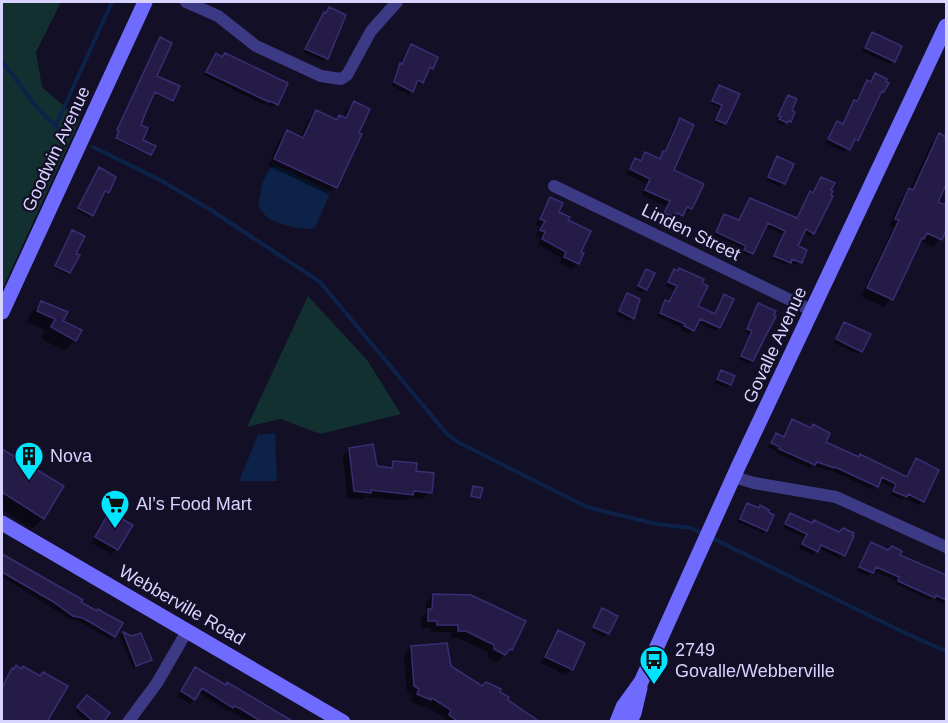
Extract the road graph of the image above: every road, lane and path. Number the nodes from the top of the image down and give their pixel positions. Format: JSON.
{"nodes":[{"id":1,"x":145,"y":2,"type":"edge"},
{"id":2,"x":186,"y":2,"type":"edge"},
{"id":3,"x":397,"y":2,"type":"edge"},
{"id":4,"x":946,"y":26,"type":"edge"},
{"id":5,"x":554,"y":186,"type":"dead end"},
{"id":6,"x":813,"y":311,"type":"junction"},
{"id":7,"x":2,"y":312,"type":"edge"},
{"id":8,"x":734,"y":477,"type":"junction"},
{"id":9,"x":2,"y":523,"type":"edge"},
{"id":10,"x":946,"y":547,"type":"edge"},
{"id":11,"x":187,"y":631,"type":"junction"},
{"id":12,"x":641,"y":682,"type":"junction"},
{"id":13,"x":128,"y":722,"type":"edge"},
{"id":14,"x":343,"y":722,"type":"edge"},
{"id":15,"x":617,"y":722,"type":"edge"},
{"id":16,"x":630,"y":722,"type":"edge"}],
"edges":[{"from":1,"to":7,"type":"street","name":"Goodwin Avenue"},
{"from":2,"to":3,"type":"street"},
{"from":4,"to":6,"type":"street","name":"Govalle Avenue"},
{"from":5,"to":6,"type":"street","name":"Linden Street"},
{"from":6,"to":8,"type":"street","name":"Govalle Avenue"},
{"from":8,"to":10,"type":"street"},
{"from":8,"to":12,"type":"street","name":"Govalle Avenue"},
{"from":9,"to":11,"type":"street","name":"Webberville Road"},
{"from":11,"to":13,"type":"street"},
{"from":11,"to":14,"type":"street","name":"Webberville Road"},
{"from":12,"to":15,"type":"street","name":"Govalle Avenue"},
{"from":12,"to":16,"type":"street","name":"Govalle Avenue"}]}
